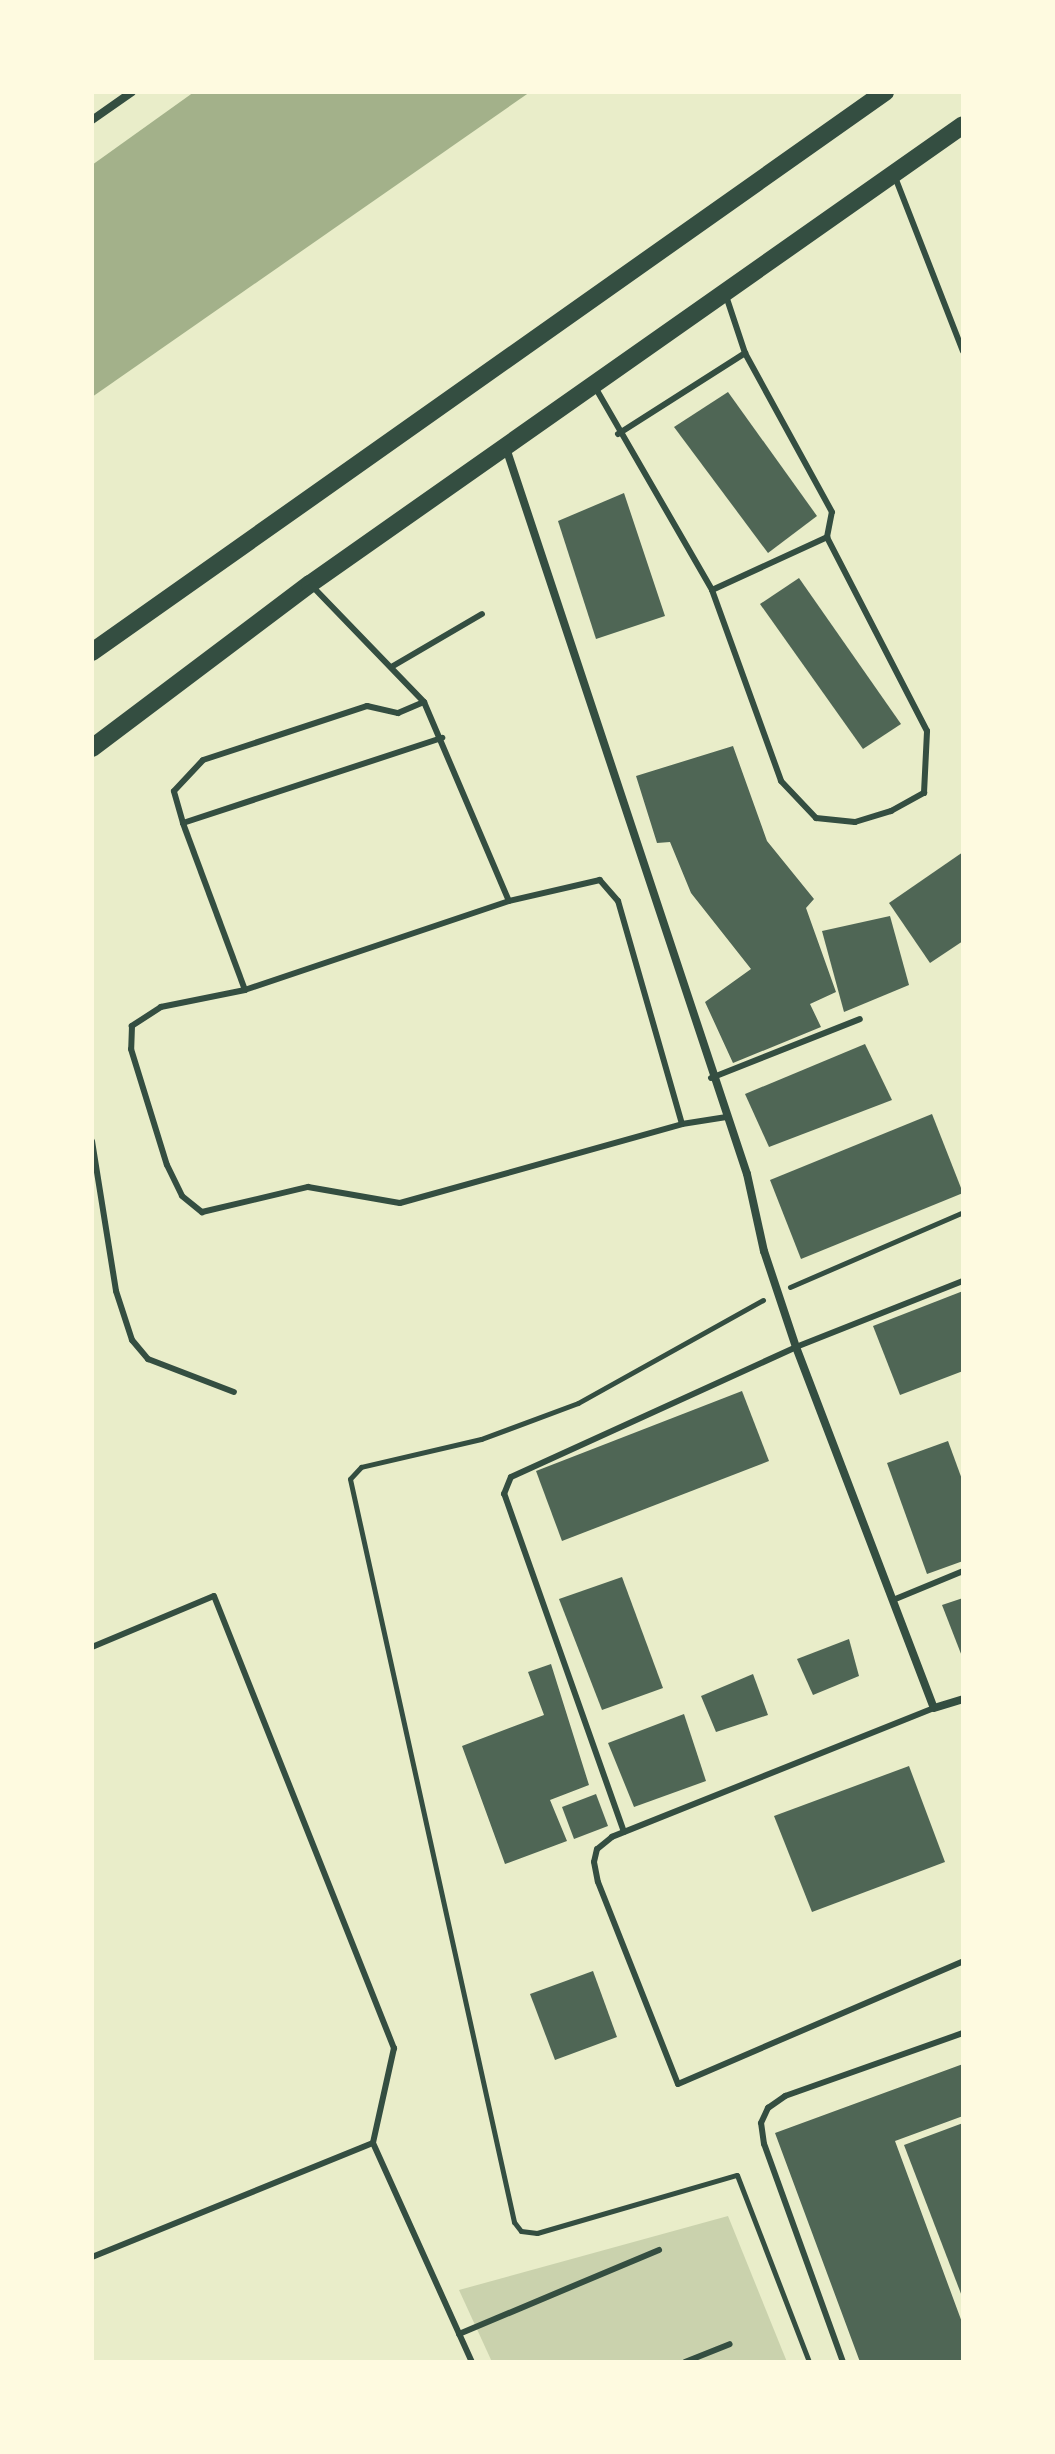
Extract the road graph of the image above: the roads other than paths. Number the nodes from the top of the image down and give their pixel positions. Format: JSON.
{"nodes":[{"id":1,"x":132,"y":92,"type":"edge"},
{"id":2,"x":885,"y":92,"type":"edge"},
{"id":3,"x":92,"y":120,"type":"edge"},
{"id":4,"x":963,"y":125,"type":"edge"},
{"id":5,"x":893,"y":174,"type":"junction"},
{"id":6,"x":725,"y":292,"type":"junction"},
{"id":7,"x":963,"y":351,"type":"edge"},
{"id":8,"x":745,"y":353,"type":"junction"},
{"id":9,"x":595,"y":386,"type":"junction"},
{"id":10,"x":618,"y":434,"type":"junction"},
{"id":11,"x":506,"y":447,"type":"junction"},
{"id":12,"x":827,"y":537,"type":"junction"},
{"id":13,"x":310,"y":584,"type":"junction"},
{"id":14,"x":712,"y":590,"type":"junction"},
{"id":15,"x":482,"y":614,"type":"dead end"},
{"id":16,"x":92,"y":652,"type":"edge"},
{"id":17,"x":393,"y":666,"type":"junction"},
{"id":18,"x":424,"y":702,"type":"junction"},
{"id":19,"x":442,"y":738,"type":"junction"},
{"id":20,"x":92,"y":748,"type":"edge"},
{"id":21,"x":183,"y":823,"type":"junction"},
{"id":22,"x":509,"y":901,"type":"junction"},
{"id":23,"x":245,"y":990,"type":"junction"},
{"id":24,"x":860,"y":1019,"type":"dead end"},
{"id":25,"x":711,"y":1078,"type":"junction"},
{"id":26,"x":726,"y":1117,"type":"junction"},
{"id":27,"x":682,"y":1124,"type":"junction"},
{"id":28,"x":92,"y":1141,"type":"edge"},
{"id":29,"x":963,"y":1281,"type":"edge"},
{"id":30,"x":796,"y":1347,"type":"junction"},
{"id":31,"x":234,"y":1392,"type":"dead end"},
{"id":32,"x":963,"y":1571,"type":"edge"},
{"id":33,"x":893,"y":1600,"type":"junction"},
{"id":34,"x":92,"y":1647,"type":"edge"},
{"id":35,"x":963,"y":1699,"type":"edge"},
{"id":36,"x":934,"y":1708,"type":"junction"},
{"id":37,"x":624,"y":1832,"type":"junction"},
{"id":38,"x":963,"y":1961,"type":"edge"},
{"id":39,"x":963,"y":2033,"type":"edge"},
{"id":40,"x":373,"y":2143,"type":"junction"},
{"id":41,"x":659,"y":2250,"type":"dead end"},
{"id":42,"x":92,"y":2257,"type":"edge"},
{"id":43,"x":459,"y":2334,"type":"junction"},
{"id":44,"x":730,"y":2344,"type":"dead end"},
{"id":45,"x":472,"y":2362,"type":"edge"},
{"id":46,"x":685,"y":2362,"type":"edge"},
{"id":47,"x":843,"y":2362,"type":"edge"}],
"edges":[{"from":1,"to":3,"type":"street"},
{"from":2,"to":16,"type":"main road"},
{"from":4,"to":5,"type":"main road"},
{"from":5,"to":6,"type":"main road"},
{"from":5,"to":7,"type":"lane"},
{"from":6,"to":8,"type":"lane"},
{"from":6,"to":9,"type":"main road"},
{"from":8,"to":10,"type":"lane"},
{"from":8,"to":12,"type":"lane"},
{"from":9,"to":10,"type":"lane"},
{"from":9,"to":11,"type":"main road"},
{"from":10,"to":14,"type":"lane"},
{"from":11,"to":13,"type":"main road"},
{"from":11,"to":25,"type":"street"},
{"from":12,"to":14,"type":"lane"},
{"from":12,"to":14,"type":"lane"},
{"from":13,"to":17,"type":"lane"},
{"from":13,"to":20,"type":"main road"},
{"from":15,"to":17,"type":"lane"},
{"from":17,"to":18,"type":"lane"},
{"from":18,"to":19,"type":"lane"},
{"from":18,"to":21,"type":"lane"},
{"from":19,"to":21,"type":"lane"},
{"from":19,"to":22,"type":"lane"},
{"from":21,"to":23,"type":"lane"},
{"from":22,"to":23,"type":"lane"},
{"from":22,"to":27,"type":"lane"},
{"from":23,"to":27,"type":"lane"},
{"from":24,"to":25,"type":"lane"},
{"from":25,"to":26,"type":"street"},
{"from":26,"to":27,"type":"lane"},
{"from":26,"to":30,"type":"street"},
{"from":28,"to":31,"type":"lane"},
{"from":29,"to":30,"type":"lane"},
{"from":30,"to":33,"type":"street"},
{"from":30,"to":37,"type":"lane"},
{"from":32,"to":33,"type":"lane"},
{"from":33,"to":36,"type":"street"},
{"from":34,"to":40,"type":"lane"},
{"from":35,"to":36,"type":"street"},
{"from":36,"to":37,"type":"lane"},
{"from":37,"to":38,"type":"lane"},
{"from":39,"to":47,"type":"lane"},
{"from":40,"to":42,"type":"lane"},
{"from":40,"to":43,"type":"lane"},
{"from":41,"to":43,"type":"lane"},
{"from":43,"to":45,"type":"lane"},
{"from":44,"to":46,"type":"lane"}]}
